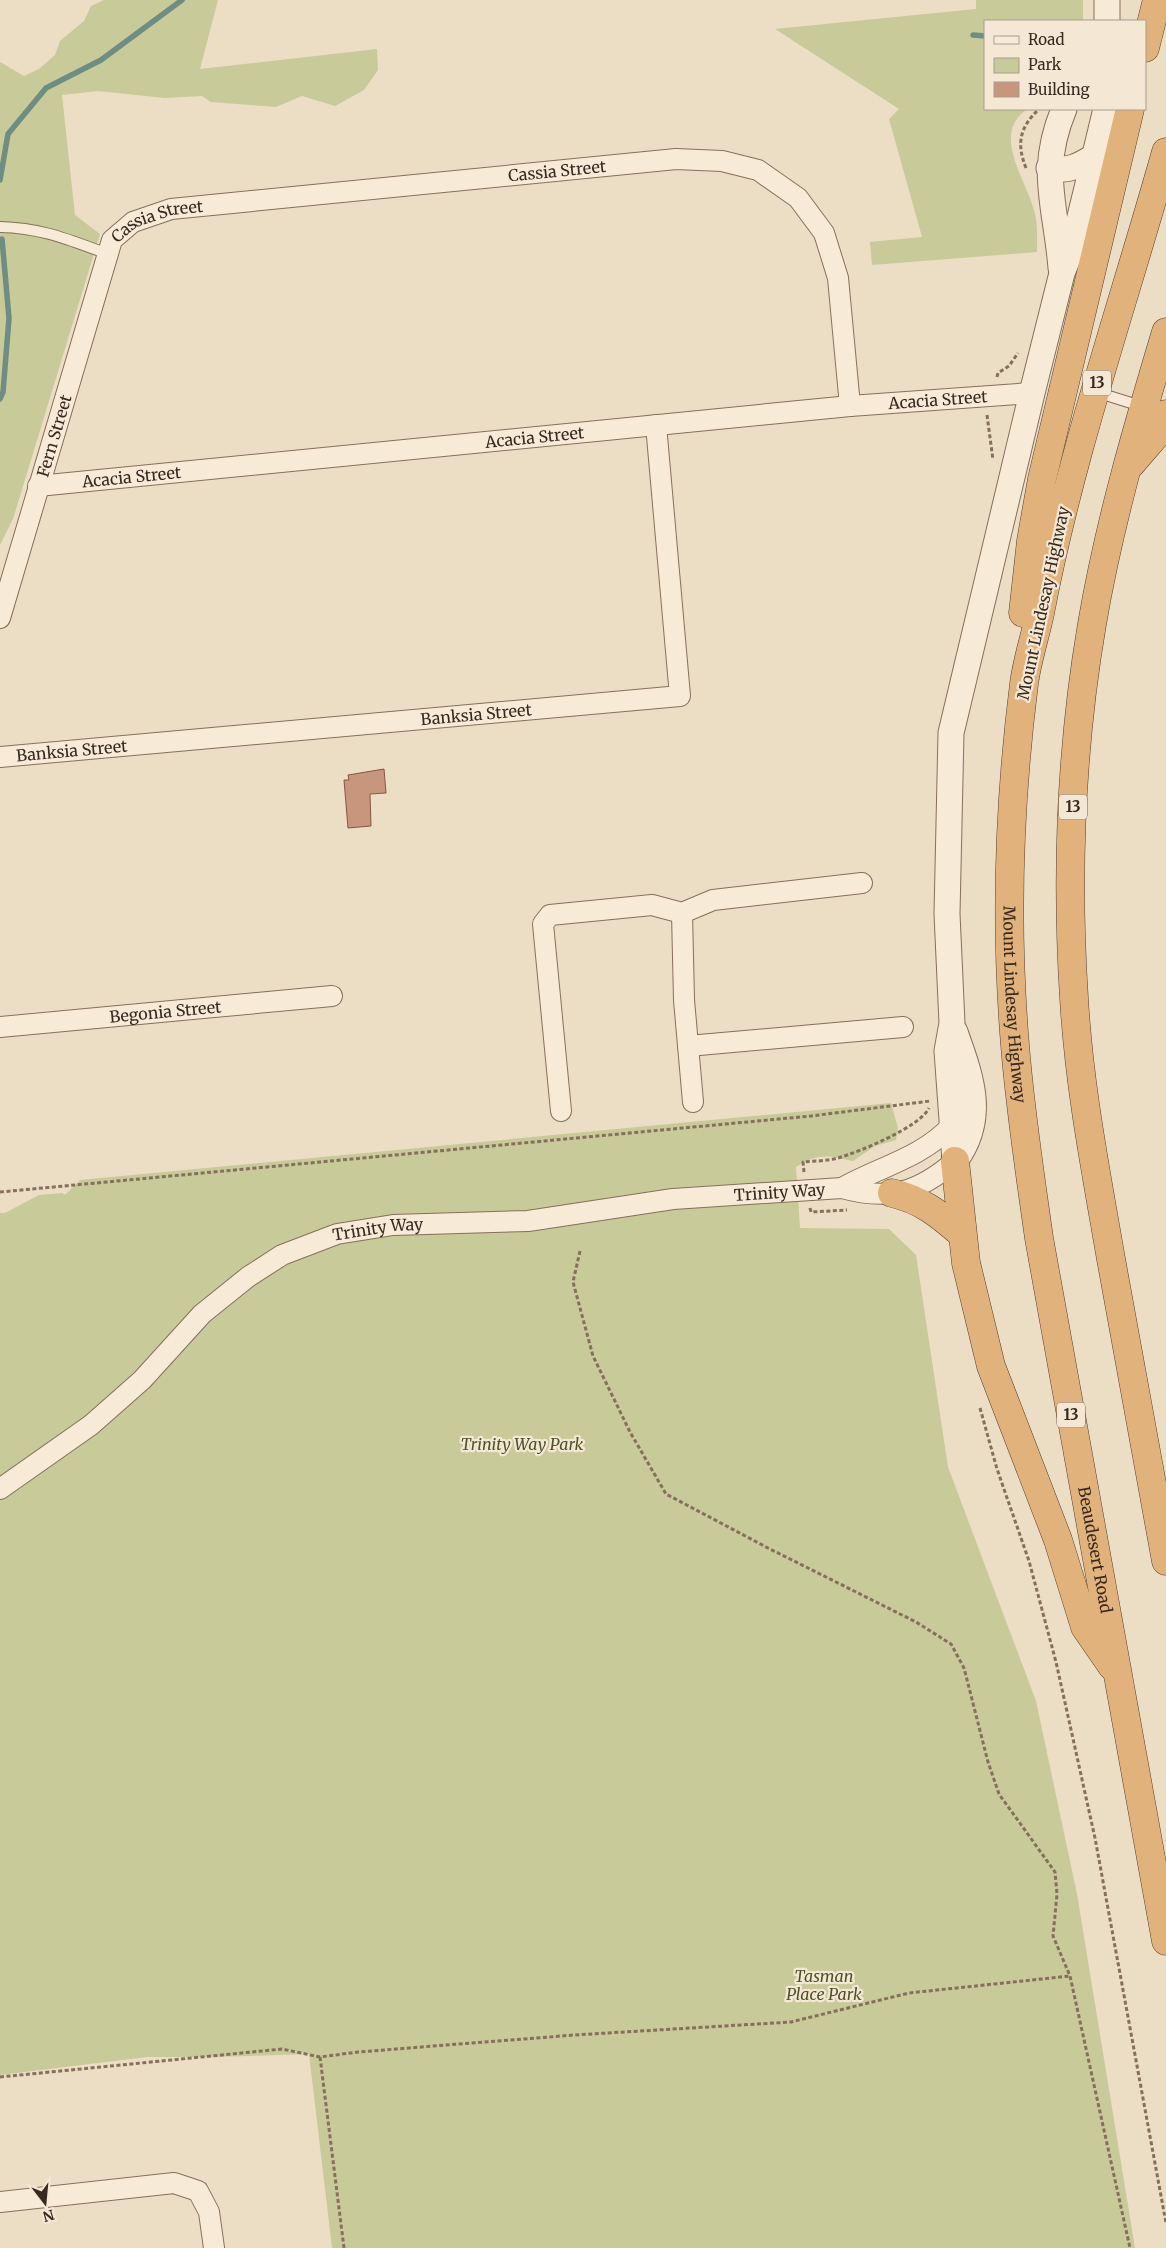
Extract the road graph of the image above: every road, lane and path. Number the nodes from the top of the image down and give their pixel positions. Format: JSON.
{"nodes":[{"id":1,"x":1107,"y":0,"type":"edge"},
{"id":2,"x":1158,"y":0,"type":"edge"},
{"id":3,"x":1107,"y":20,"type":"edge"},
{"id":4,"x":1146,"y":44,"type":"edge"},
{"id":5,"x":1038,"y":110,"type":"edge"},
{"id":6,"x":1064,"y":110,"type":"edge"},
{"id":7,"x":1106,"y":110,"type":"edge"},
{"id":8,"x":1130,"y":110,"type":"edge"},
{"id":9,"x":1166,"y":152,"type":"edge"},
{"id":10,"x":1095,"y":156,"type":"junction"},
{"id":11,"x":1039,"y":171,"type":"junction"},
{"id":12,"x":0,"y":227,"type":"edge"},
{"id":13,"x":108,"y":254,"type":"junction"},
{"id":14,"x":1062,"y":273,"type":"junction"},
{"id":15,"x":1166,"y":332,"type":"edge"},
{"id":16,"x":1019,"y":351,"type":"dead end"},
{"id":17,"x":1095,"y":392,"type":"junction"},
{"id":18,"x":1032,"y":393,"type":"junction"},
{"id":19,"x":992,"y":396,"type":"junction"},
{"id":20,"x":850,"y":406,"type":"junction"},
{"id":21,"x":1155,"y":410,"type":"edge"},
{"id":22,"x":656,"y":425,"type":"junction"},
{"id":23,"x":993,"y":462,"type":"dead end"},
{"id":24,"x":38,"y":486,"type":"junction"},
{"id":25,"x":0,"y":618,"type":"edge"},
{"id":26,"x":1024,"y":681,"type":"junction"},
{"id":27,"x":0,"y":757,"type":"edge"},
{"id":28,"x":862,"y":883,"type":"dead end"},
{"id":29,"x":682,"y":913,"type":"junction"},
{"id":30,"x":332,"y":996,"type":"dead end"},
{"id":31,"x":952,"y":1024,"type":"junction"},
{"id":32,"x":0,"y":1027,"type":"edge"},
{"id":33,"x":902,"y":1027,"type":"dead end"},
{"id":34,"x":688,"y":1046,"type":"junction"},
{"id":35,"x":693,"y":1102,"type":"dead end"},
{"id":36,"x":561,"y":1111,"type":"dead end"},
{"id":37,"x":951,"y":1126,"type":"junction"},
{"id":38,"x":1027,"y":1157,"type":"joint"},
{"id":39,"x":955,"y":1161,"type":"junction"},
{"id":40,"x":842,"y":1188,"type":"junction"},
{"id":41,"x":806,"y":1191,"type":"junction"},
{"id":42,"x":0,"y":1192,"type":"edge"},
{"id":43,"x":892,"y":1193,"type":"junction"},
{"id":44,"x":848,"y":1210,"type":"dead end"},
{"id":45,"x":962,"y":1234,"type":"junction"},
{"id":46,"x":580,"y":1251,"type":"dead end"},
{"id":47,"x":979,"y":1404,"type":"dead end"},
{"id":48,"x":0,"y":1489,"type":"edge"},
{"id":49,"x":1166,"y":1561,"type":"edge"},
{"id":50,"x":1117,"y":1673,"type":"junction"},
{"id":51,"x":1166,"y":1941,"type":"edge"},
{"id":52,"x":1070,"y":1976,"type":"junction"},
{"id":53,"x":320,"y":2057,"type":"junction"},
{"id":54,"x":0,"y":2077,"type":"edge"},
{"id":55,"x":0,"y":2202,"type":"edge"},
{"id":56,"x":1166,"y":2223,"type":"edge"},
{"id":57,"x":214,"y":2248,"type":"edge"},
{"id":58,"x":344,"y":2248,"type":"edge"},
{"id":59,"x":1130,"y":2248,"type":"edge"}],
"edges":[{"from":1,"to":3,"type":"street"},
{"from":2,"to":4,"type":"highway"},
{"from":5,"to":11,"type":"path"},
{"from":6,"to":11,"type":"street"},
{"from":7,"to":10,"type":"street"},
{"from":8,"to":26,"type":"highway"},
{"from":9,"to":17,"type":"highway","name":"Mount Lindesay Highway","number":"13"},
{"from":10,"to":11,"type":"street"},
{"from":10,"to":14,"type":"street"},
{"from":11,"to":14,"type":"street"},
{"from":12,"to":13,"type":"lane"},
{"from":13,"to":20,"type":"street","name":"Cassia Street"},
{"from":13,"to":24,"type":"street","name":"Fern Street"},
{"from":14,"to":18,"type":"street"},
{"from":15,"to":21,"type":"highway","number":"13"},
{"from":16,"to":19,"type":"path"},
{"from":17,"to":21,"type":"lane"},
{"from":17,"to":26,"type":"highway","name":"Mount Lindesay Highway","number":"13"},
{"from":18,"to":19,"type":"street","name":"Acacia Street"},
{"from":18,"to":31,"type":"street"},
{"from":19,"to":20,"type":"street","name":"Acacia Street"},
{"from":19,"to":23,"type":"path"},
{"from":20,"to":22,"type":"street","name":"Acacia Street"},
{"from":21,"to":49,"type":"highway","number":"13"},
{"from":22,"to":24,"type":"street","name":"Acacia Street"},
{"from":22,"to":27,"type":"street","name":"Banksia Street"},
{"from":24,"to":25,"type":"street","name":"Fern Street"},
{"from":26,"to":38,"type":"highway","name":"Mount Lindesay Highway","number":"13"},
{"from":28,"to":29,"type":"street"},
{"from":29,"to":34,"type":"street"},
{"from":29,"to":36,"type":"street"},
{"from":30,"to":32,"type":"street","name":"Begonia Street"},
{"from":31,"to":37,"type":"street"},
{"from":31,"to":39,"type":"street"},
{"from":33,"to":34,"type":"street"},
{"from":34,"to":35,"type":"street"},
{"from":37,"to":39,"type":"street"},
{"from":37,"to":40,"type":"street","name":"Trinity Way"},
{"from":38,"to":50,"type":"highway","name":"Beaudesert Road","number":"13"},
{"from":39,"to":43,"type":"street","name":"Trinity Way"},
{"from":39,"to":45,"type":"highway"},
{"from":40,"to":41,"type":"street","name":"Trinity Way"},
{"from":40,"to":43,"type":"street","name":"Trinity Way"},
{"from":41,"to":42,"type":"path"},
{"from":41,"to":44,"type":"path"},
{"from":41,"to":48,"type":"street","name":"Trinity Way"},
{"from":43,"to":45,"type":"highway"},
{"from":45,"to":50,"type":"highway"},
{"from":46,"to":52,"type":"path"},
{"from":47,"to":56,"type":"path"},
{"from":50,"to":51,"type":"highway","name":"Beaudesert Road","number":"13"},
{"from":52,"to":53,"type":"path"},
{"from":52,"to":59,"type":"path"},
{"from":53,"to":54,"type":"path"},
{"from":53,"to":58,"type":"path"},
{"from":55,"to":57,"type":"street"}]}
